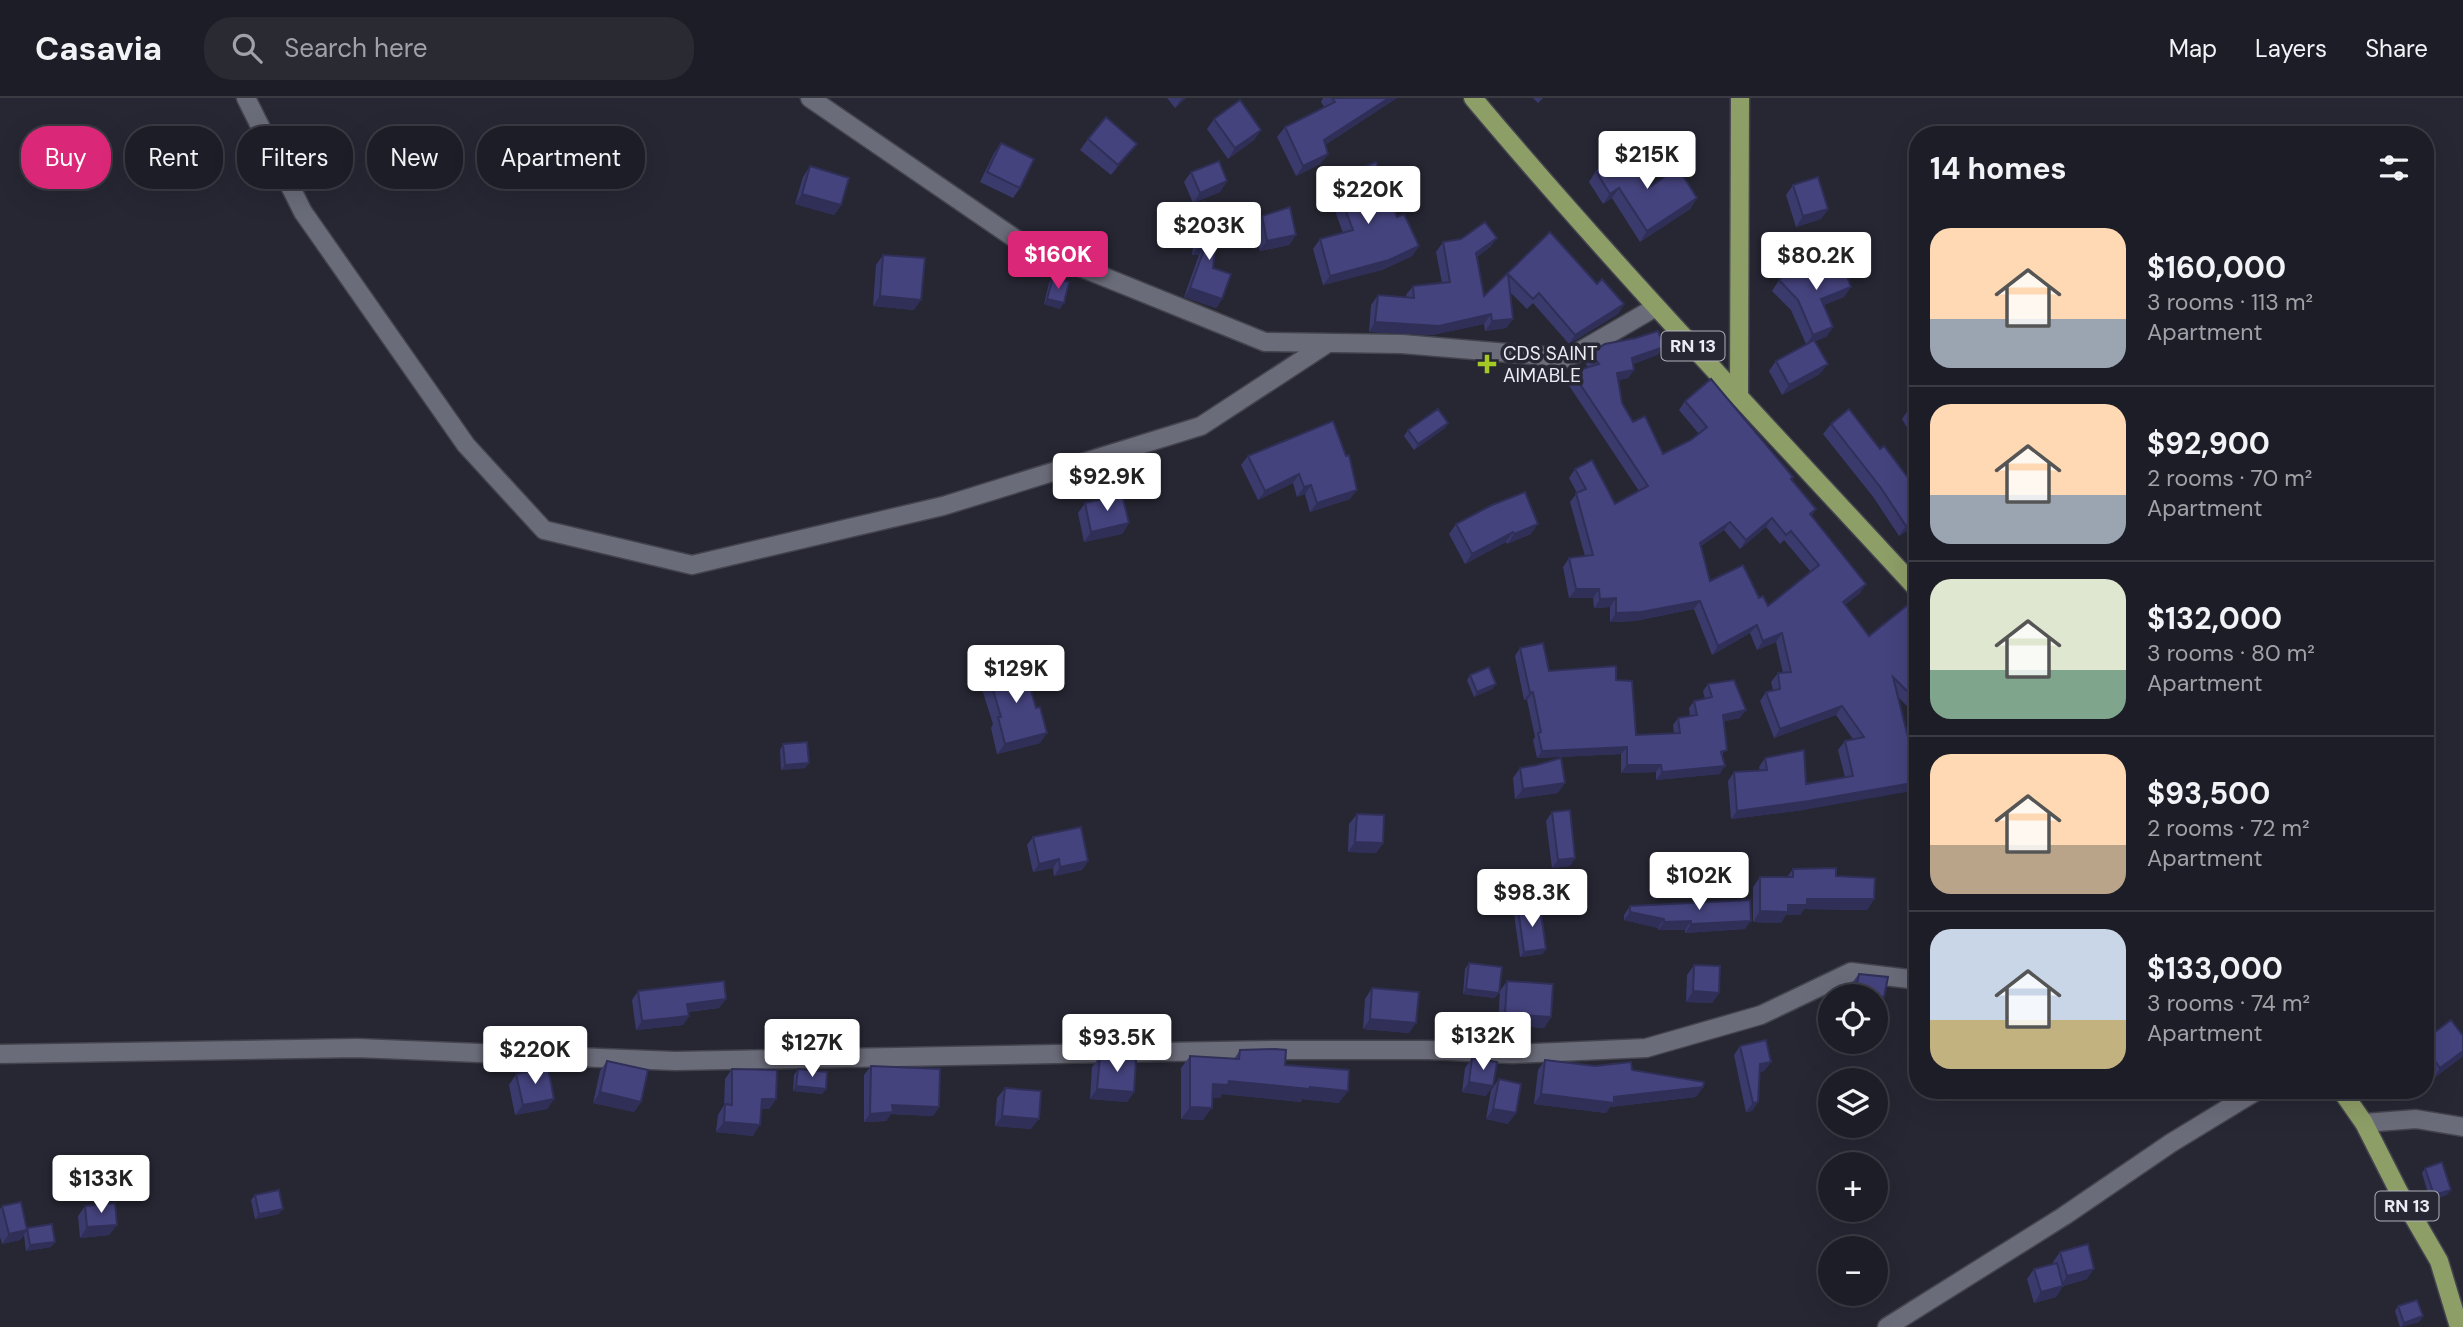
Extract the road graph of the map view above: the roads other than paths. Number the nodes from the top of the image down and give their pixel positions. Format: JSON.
{"nodes":[{"id":1,"x":247,"y":98,"type":"edge"},
{"id":2,"x":810,"y":98,"type":"edge"},
{"id":3,"x":1473,"y":98,"type":"edge"},
{"id":4,"x":1740,"y":98,"type":"edge"},
{"id":5,"x":1656,"y":307,"type":"junction"},
{"id":6,"x":1328,"y":343,"type":"junction"},
{"id":7,"x":1739,"y":395,"type":"junction"},
{"id":8,"x":1909,"y":580,"type":"edge"},
{"id":9,"x":1909,"y":979,"type":"edge"},
{"id":10,"x":0,"y":1054,"type":"edge"},
{"id":11,"x":2243,"y":1099,"type":"edge"},
{"id":12,"x":2347,"y":1099,"type":"edge"},
{"id":13,"x":2364,"y":1123,"type":"junction"},
{"id":14,"x":2463,"y":1127,"type":"edge"},
{"id":15,"x":1887,"y":1327,"type":"edge"},
{"id":16,"x":2459,"y":1327,"type":"edge"}],
"edges":[{"from":1,"to":6,"type":"street"},
{"from":2,"to":6,"type":"street"},
{"from":3,"to":5,"type":"main road","number":"RN 13"},
{"from":4,"to":7,"type":"main road"},
{"from":5,"to":6,"type":"street"},
{"from":5,"to":7,"type":"main road","number":"RN 13"},
{"from":7,"to":8,"type":"main road","number":"RN 13"},
{"from":9,"to":10,"type":"street"},
{"from":11,"to":15,"type":"street"},
{"from":12,"to":13,"type":"main road","number":"RN 13"},
{"from":13,"to":14,"type":"street"},
{"from":13,"to":16,"type":"main road","number":"RN 13"}]}
